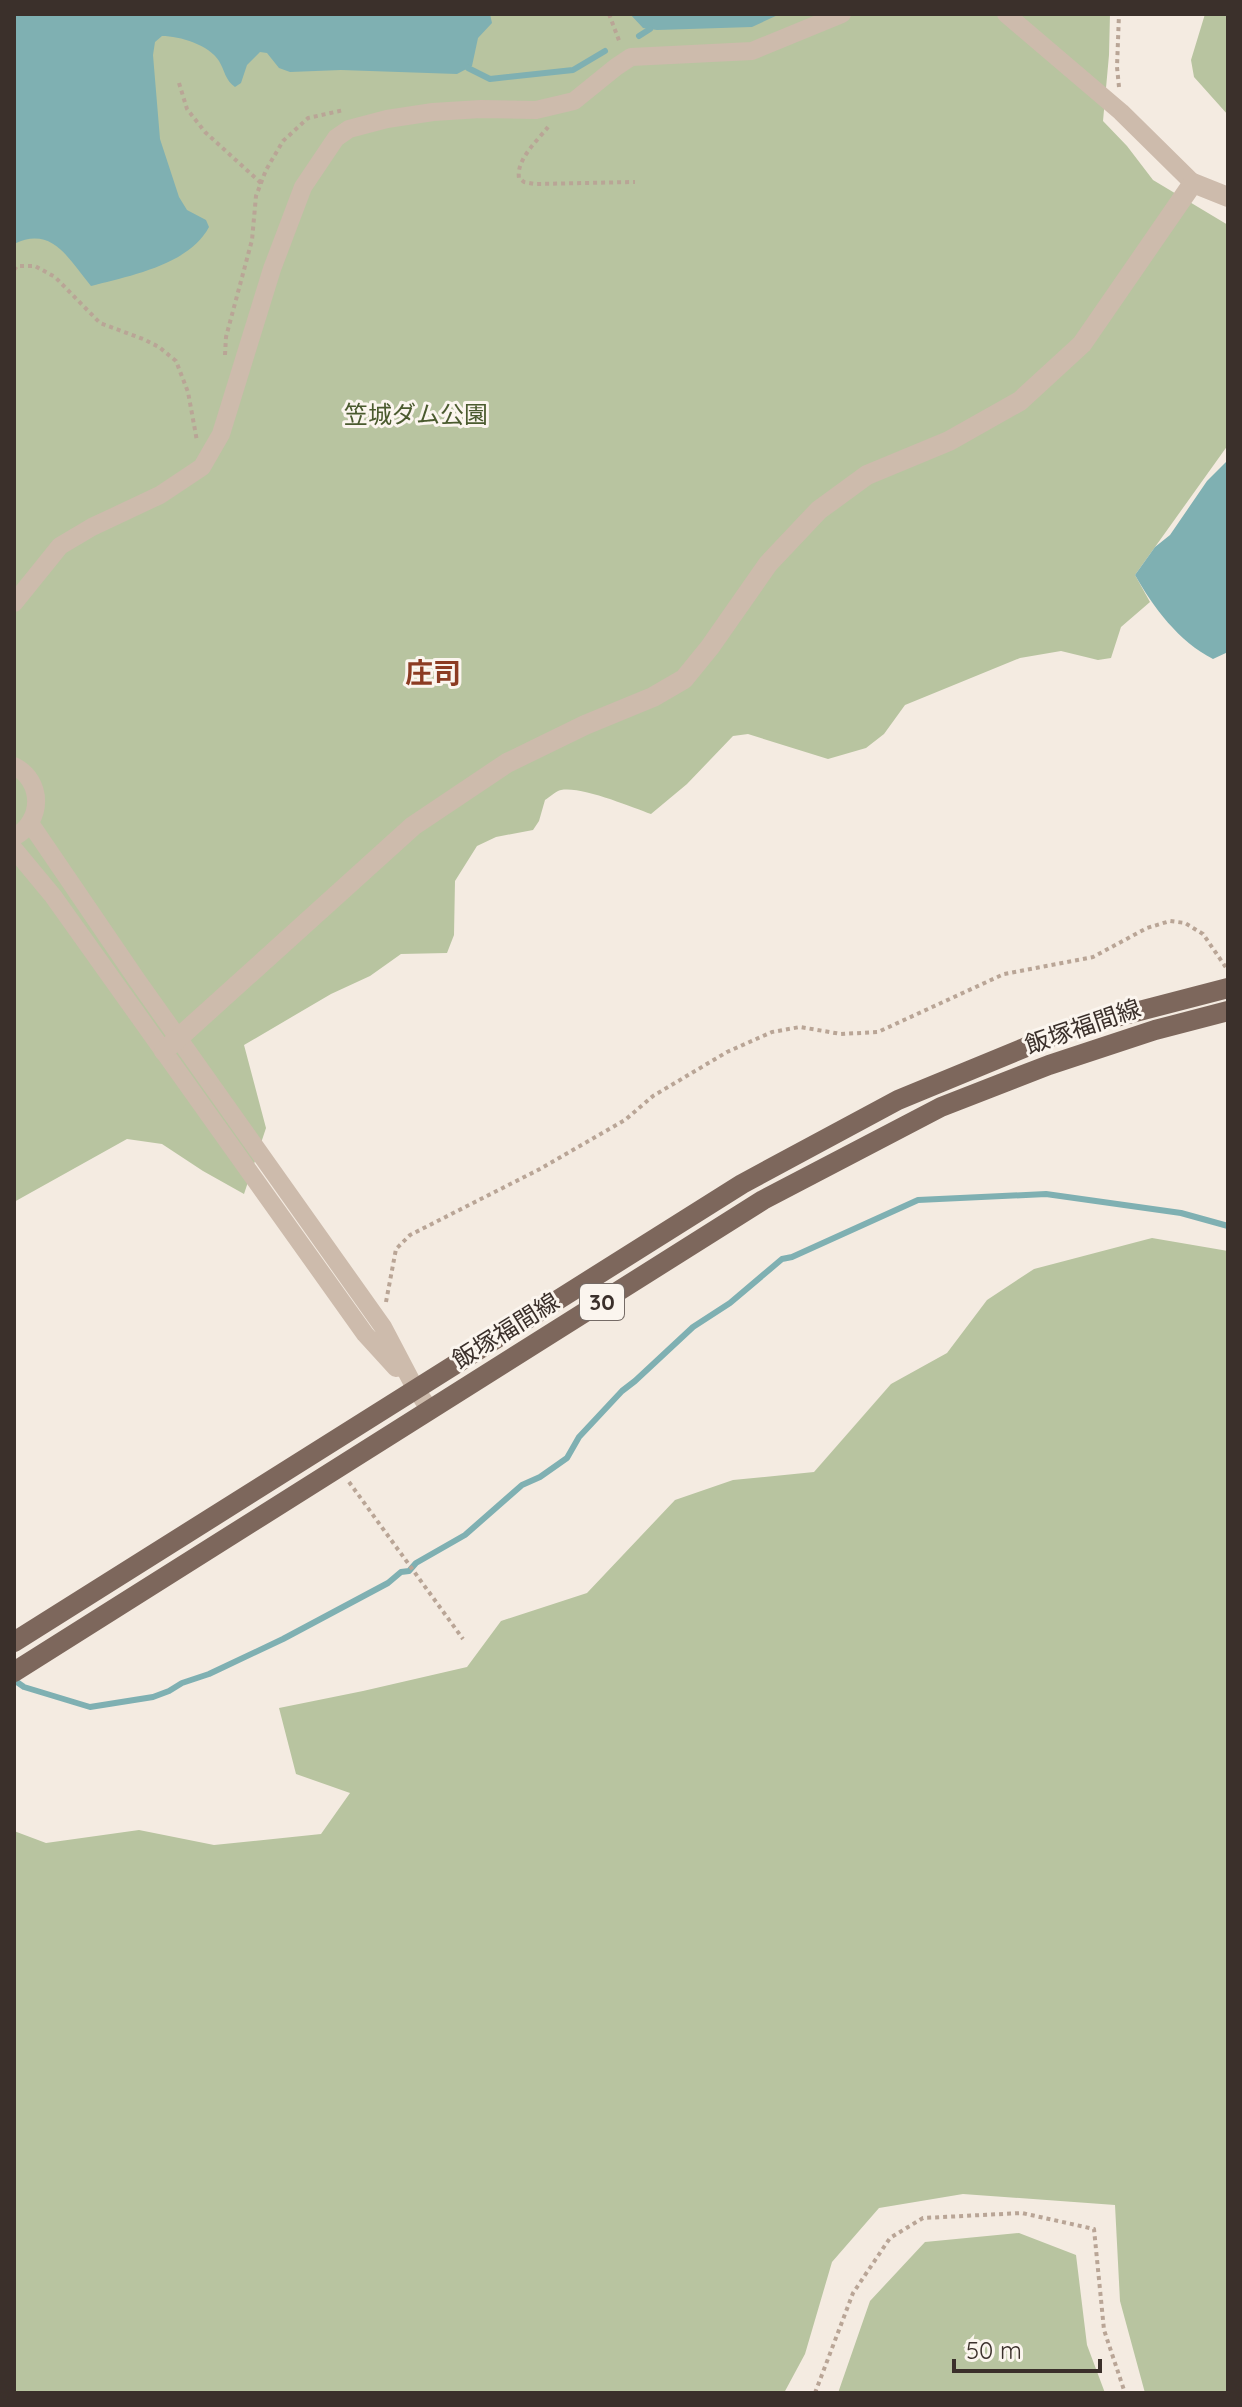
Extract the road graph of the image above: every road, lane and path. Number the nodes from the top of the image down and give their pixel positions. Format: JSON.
{"nodes":[{"id":1,"x":609,"y":14,"type":"edge"},
{"id":2,"x":842,"y":14,"type":"edge"},
{"id":3,"x":1006,"y":14,"type":"edge"},
{"id":4,"x":1119,"y":14,"type":"edge"},
{"id":5,"x":631,"y":57,"type":"junction"},
{"id":6,"x":179,"y":83,"type":"dead end"},
{"id":7,"x":566,"y":103,"type":"junction"},
{"id":8,"x":1121,"y":112,"type":"junction"},
{"id":9,"x":635,"y":182,"type":"dead end"},
{"id":10,"x":261,"y":183,"type":"dead end"},
{"id":11,"x":1193,"y":183,"type":"junction"},
{"id":12,"x":1228,"y":197,"type":"edge"},
{"id":13,"x":14,"y":270,"type":"edge"},
{"id":14,"x":202,"y":467,"type":"junction"},
{"id":15,"x":14,"y":603,"type":"edge"},
{"id":16,"x":14,"y":766,"type":"edge"},
{"id":17,"x":30,"y":823,"type":"junction"},
{"id":18,"x":14,"y":837,"type":"edge"},
{"id":19,"x":14,"y":849,"type":"edge"},
{"id":20,"x":1228,"y":971,"type":"edge"},
{"id":21,"x":1228,"y":988,"type":"edge"},
{"id":22,"x":1228,"y":1011,"type":"edge"},
{"id":23,"x":171,"y":1044,"type":"junction"},
{"id":24,"x":383,"y":1327,"type":"junction"},
{"id":25,"x":415,"y":1388,"type":"junction"},
{"id":26,"x":430,"y":1410,"type":"junction"},
{"id":27,"x":338,"y":1467,"type":"junction"},
{"id":28,"x":463,"y":1639,"type":"dead end"},
{"id":29,"x":14,"y":1642,"type":"edge"},
{"id":30,"x":14,"y":1672,"type":"edge"},
{"id":31,"x":815,"y":2393,"type":"edge"},
{"id":32,"x":1125,"y":2393,"type":"edge"}],
"edges":[{"from":1,"to":5,"type":"path"},
{"from":2,"to":5,"type":"street"},
{"from":3,"to":8,"type":"street"},
{"from":4,"to":8,"type":"path"},
{"from":5,"to":7,"type":"street"},
{"from":6,"to":10,"type":"path"},
{"from":7,"to":9,"type":"path"},
{"from":7,"to":14,"type":"street"},
{"from":8,"to":11,"type":"street"},
{"from":11,"to":12,"type":"street"},
{"from":11,"to":23,"type":"street"},
{"from":13,"to":14,"type":"path"},
{"from":14,"to":15,"type":"street"},
{"from":16,"to":17,"type":"street"},
{"from":17,"to":18,"type":"street"},
{"from":17,"to":23,"type":"street"},
{"from":19,"to":23,"type":"street"},
{"from":20,"to":24,"type":"path"},
{"from":21,"to":25,"type":"main road","name":"飯塚福間線","number":"30"},
{"from":22,"to":26,"type":"main road","name":"飯塚福間線","number":"30"},
{"from":23,"to":24,"type":"street"},
{"from":23,"to":25,"type":"street"},
{"from":24,"to":25,"type":"street"},
{"from":25,"to":26,"type":"street"},
{"from":25,"to":29,"type":"main road","name":"飯塚福間線","number":"30"},
{"from":26,"to":27,"type":"main road","name":"飯塚福間線","number":"30"},
{"from":27,"to":28,"type":"path"},
{"from":27,"to":30,"type":"main road","name":"飯塚福間線","number":"30"},
{"from":31,"to":32,"type":"path"}]}
